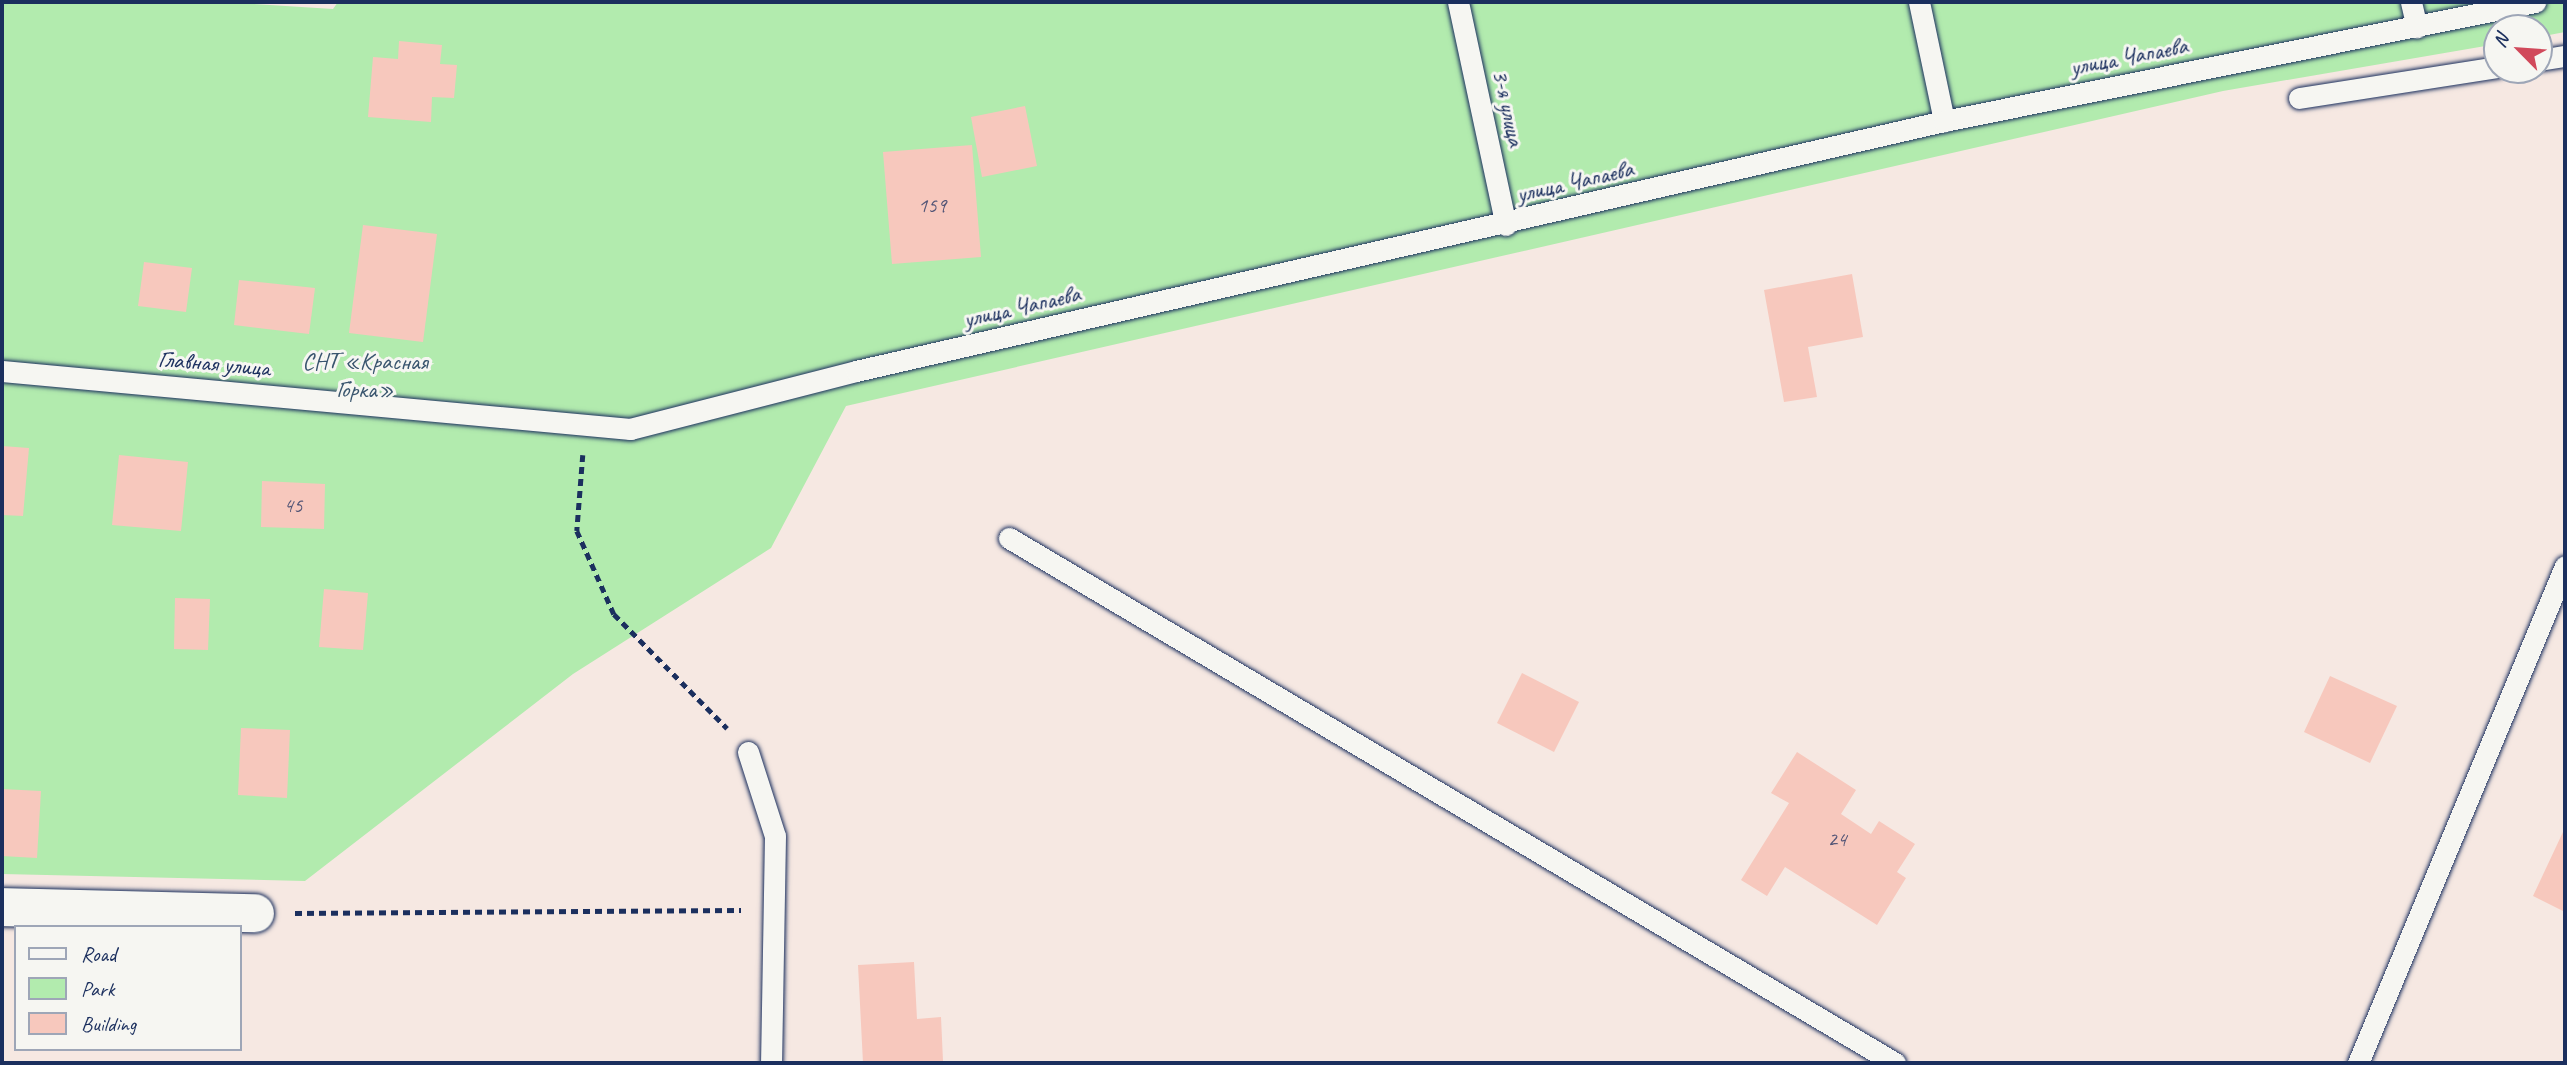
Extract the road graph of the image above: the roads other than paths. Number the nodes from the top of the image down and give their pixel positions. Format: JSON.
{"nodes":[{"id":1,"x":1458,"y":2,"type":"edge"},
{"id":2,"x":1919,"y":2,"type":"edge"},
{"id":3,"x":2411,"y":2,"type":"edge"},
{"id":4,"x":2535,"y":2,"type":"edge"},
{"id":5,"x":2417,"y":26,"type":"junction"},
{"id":6,"x":2483,"y":68,"type":"edge"},
{"id":7,"x":2299,"y":99,"type":"dead end"},
{"id":8,"x":1944,"y":121,"type":"junction"},
{"id":9,"x":1506,"y":225,"type":"junction"},
{"id":10,"x":2,"y":371,"type":"edge"},
{"id":11,"x":630,"y":429,"type":"joint"},
{"id":12,"x":1009,"y":538,"type":"dead end"},
{"id":13,"x":2565,"y":566,"type":"edge"},
{"id":14,"x":748,"y":752,"type":"road end"},
{"id":15,"x":2,"y":907,"type":"edge"},
{"id":16,"x":255,"y":913,"type":"road end"},
{"id":17,"x":771,"y":1063,"type":"edge"},
{"id":18,"x":1895,"y":1063,"type":"edge"},
{"id":19,"x":2358,"y":1063,"type":"edge"}],
"edges":[{"from":1,"to":9,"type":"lane","name":"3-я улица"},
{"from":2,"to":8,"type":"lane"},
{"from":3,"to":5,"type":"lane"},
{"from":4,"to":5,"type":"lane","name":"улица Чапаева"},
{"from":5,"to":8,"type":"lane","name":"улица Чапаева"},
{"from":6,"to":7,"type":"lane"},
{"from":8,"to":9,"type":"lane","name":"улица Чапаева"},
{"from":9,"to":11,"type":"lane","name":"улица Чапаева"},
{"from":10,"to":11,"type":"lane","name":"Главная улица"},
{"from":12,"to":18,"type":"lane"},
{"from":13,"to":19,"type":"lane"},
{"from":14,"to":17,"type":"lane"},
{"from":15,"to":16,"type":"street"}]}
